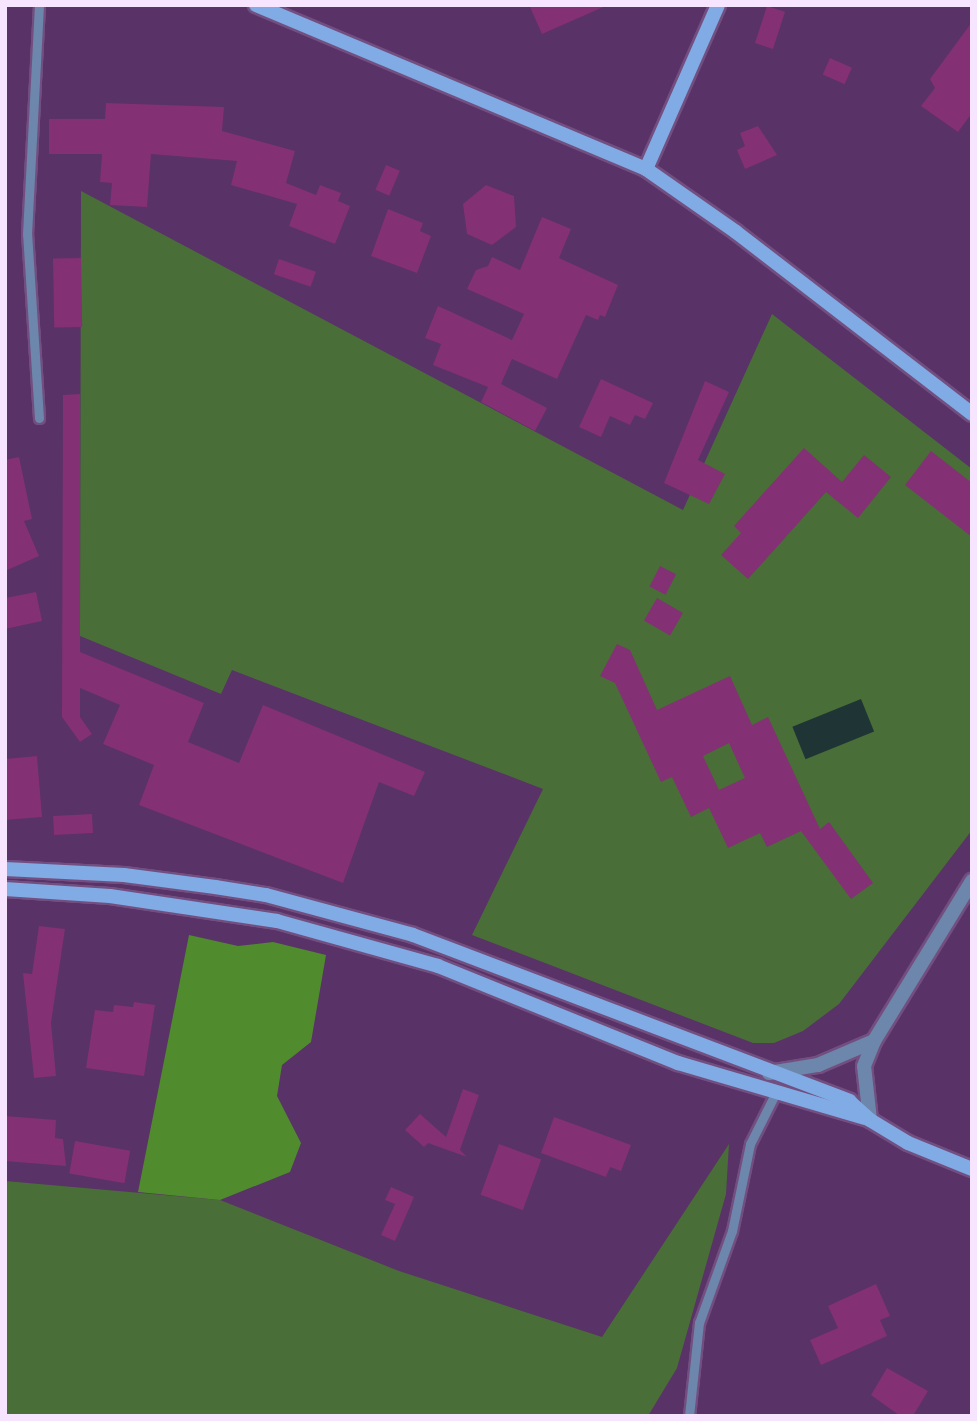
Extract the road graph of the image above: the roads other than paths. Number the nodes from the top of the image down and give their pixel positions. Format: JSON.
{"nodes":[{"id":1,"x":39,"y":5,"type":"edge"},
{"id":2,"x":257,"y":5,"type":"edge"},
{"id":3,"x":718,"y":5,"type":"edge"},
{"id":4,"x":646,"y":169,"type":"junction"},
{"id":5,"x":972,"y":414,"type":"edge"},
{"id":6,"x":39,"y":418,"type":"dead end"},
{"id":7,"x":5,"y":869,"type":"edge"},
{"id":8,"x":972,"y":881,"type":"edge"},
{"id":9,"x":5,"y":889,"type":"edge"},
{"id":10,"x":874,"y":1041,"type":"junction"},
{"id":11,"x":769,"y":1073,"type":"junction"},
{"id":12,"x":776,"y":1092,"type":"junction"},
{"id":13,"x":870,"y":1120,"type":"junction"},
{"id":14,"x":972,"y":1169,"type":"edge"},
{"id":15,"x":689,"y":1416,"type":"edge"}],
"edges":[{"from":1,"to":6,"type":"lane"},
{"from":2,"to":4,"type":"street"},
{"from":3,"to":4,"type":"street"},
{"from":4,"to":5,"type":"street"},
{"from":7,"to":11,"type":"street"},
{"from":8,"to":10,"type":"street"},
{"from":9,"to":12,"type":"street"},
{"from":10,"to":11,"type":"street"},
{"from":10,"to":13,"type":"street"},
{"from":11,"to":13,"type":"street"},
{"from":12,"to":13,"type":"street"},
{"from":12,"to":15,"type":"lane"},
{"from":13,"to":14,"type":"street"}]}
